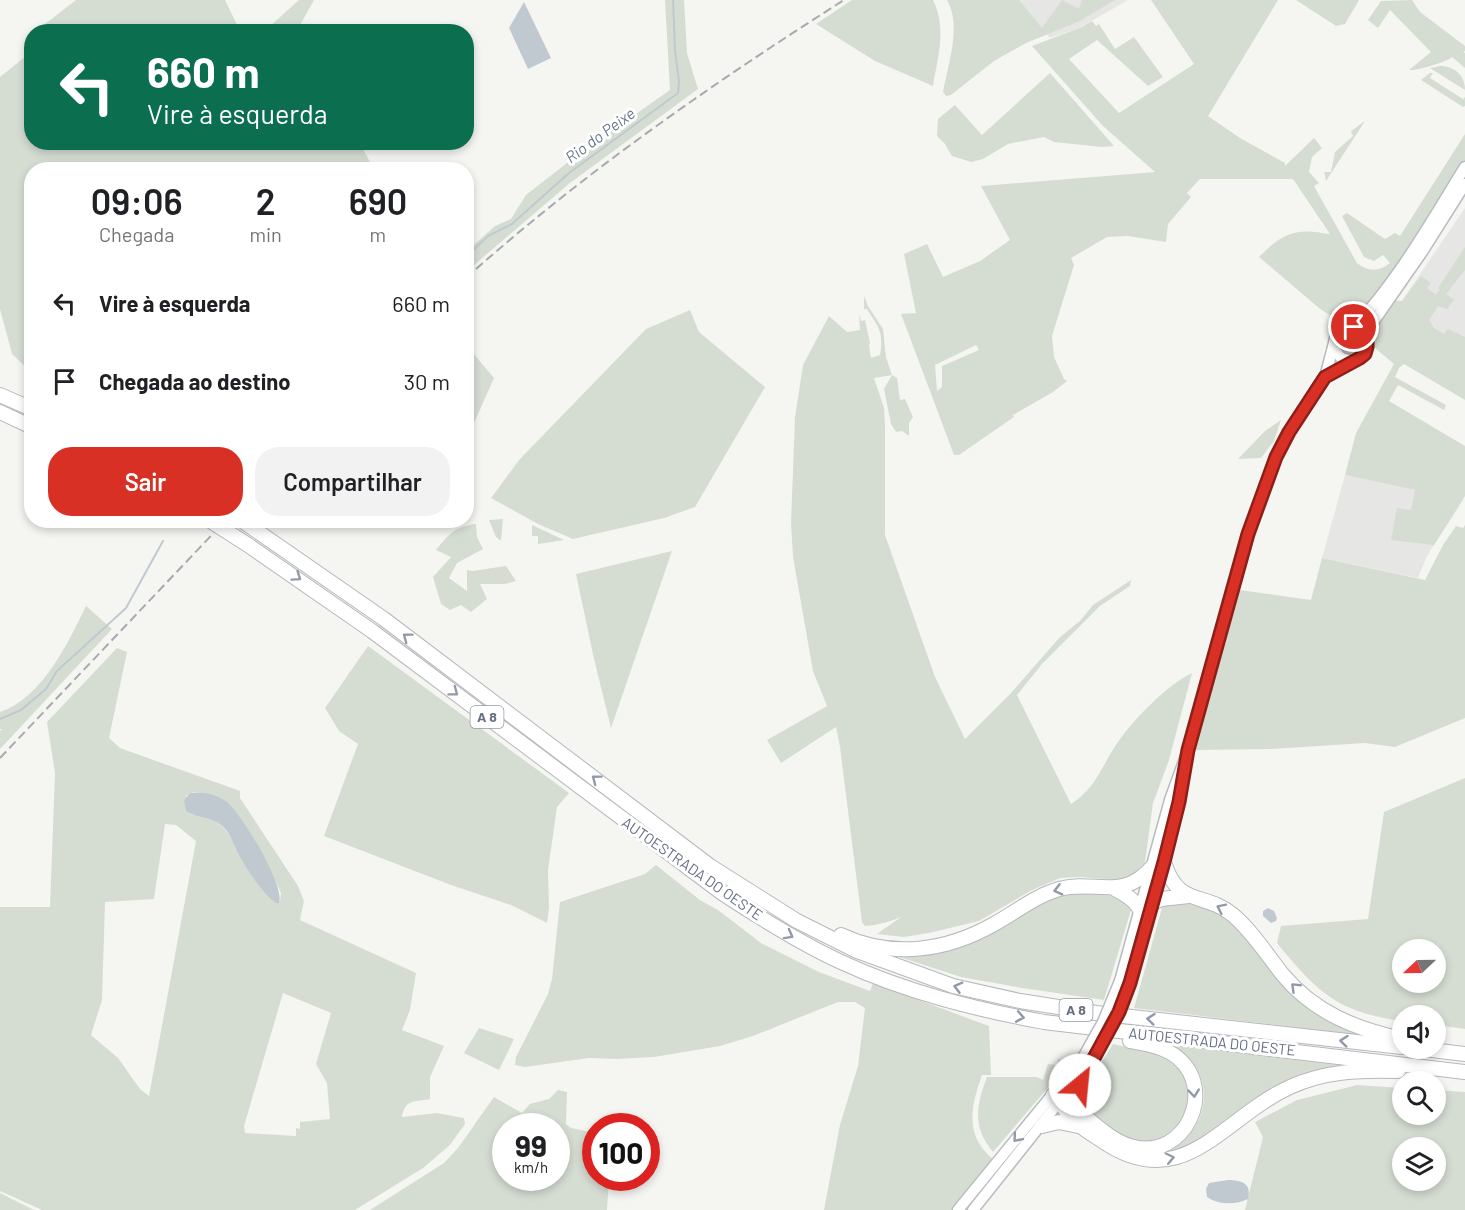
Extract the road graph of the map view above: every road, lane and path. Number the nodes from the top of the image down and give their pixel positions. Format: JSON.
{"nodes":[{"id":1,"x":1465,"y":167,"type":"edge"},
{"id":2,"x":1465,"y":184,"type":"edge"},
{"id":3,"x":1354,"y":327,"type":"junction"},
{"id":4,"x":1365,"y":334,"type":"junction"},
{"id":5,"x":1333,"y":346,"type":"junction"},
{"id":6,"x":1353,"y":361,"type":"junction"},
{"id":7,"x":1325,"y":377,"type":"junction"},
{"id":8,"x":0,"y":395,"type":"edge"},
{"id":9,"x":24,"y":406,"type":"edge"},
{"id":10,"x":0,"y":412,"type":"edge"},
{"id":11,"x":24,"y":423,"type":"edge"},
{"id":12,"x":221,"y":528,"type":"edge"},
{"id":13,"x":253,"y":528,"type":"edge"},
{"id":14,"x":1158,"y":865,"type":"junction"},
{"id":15,"x":1116,"y":889,"type":"junction"},
{"id":16,"x":1189,"y":896,"type":"junction"},
{"id":17,"x":768,"y":904,"type":"junction"},
{"id":18,"x":1147,"y":905,"type":"junction"},
{"id":19,"x":1146,"y":924,"type":"joint"},
{"id":20,"x":1125,"y":982,"type":"junction"},
{"id":21,"x":1044,"y":1022,"type":"junction"},
{"id":22,"x":1392,"y":1036,"type":"edge"},
{"id":23,"x":1446,"y":1044,"type":"edge"},
{"id":24,"x":1392,"y":1046,"type":"edge"},
{"id":25,"x":1465,"y":1047,"type":"edge"},
{"id":26,"x":1446,"y":1052,"type":"edge"},
{"id":27,"x":1465,"y":1054,"type":"edge"},
{"id":28,"x":1089,"y":1057,"type":"junction"},
{"id":29,"x":1465,"y":1072,"type":"edge"},
{"id":30,"x":1083,"y":1073,"type":"junction"},
{"id":31,"x":1057,"y":1098,"type":"junction"},
{"id":32,"x":1081,"y":1120,"type":"junction"},
{"id":33,"x":1042,"y":1126,"type":"junction"},
{"id":34,"x":958,"y":1210,"type":"edge"},
{"id":35,"x":974,"y":1210,"type":"edge"}],
"edges":[{"from":1,"to":3,"type":"main road"},
{"from":2,"to":4,"type":"main road"},
{"from":3,"to":4,"type":"main road"},
{"from":3,"to":5,"type":"main road"},
{"from":4,"to":6,"type":"main road"},
{"from":5,"to":6,"type":"main road"},
{"from":5,"to":7,"type":"main road"},
{"from":6,"to":7,"type":"main road"},
{"from":7,"to":14,"type":"main road"},
{"from":8,"to":9,"type":"highway"},
{"from":10,"to":11,"type":"highway"},
{"from":12,"to":21,"type":"highway","name":"AUTOESTRADA DO OESTE","number":"A 8","one_way":true,"bridge":true},
{"from":17,"to":13,"type":"highway","name":"AUTOESTRADA DO OESTE","number":"A 8","one_way":true},
{"from":14,"to":15,"type":"highway"},
{"from":14,"to":16,"type":"highway"},
{"from":14,"to":18,"type":"main road"},
{"from":15,"to":17,"type":"highway","one_way":true},
{"from":15,"to":18,"type":"highway"},
{"from":16,"to":18,"type":"highway"},
{"from":22,"to":16,"type":"highway","one_way":true},
{"from":24,"to":17,"type":"highway","name":"AUTOESTRADA DO OESTE","number":"A 8","one_way":true},
{"from":18,"to":19,"type":"highway"},
{"from":18,"to":20,"type":"main road"},
{"from":19,"to":20,"type":"main road"},
{"from":20,"to":28,"type":"main road","bridge":true},
{"from":21,"to":29,"type":"highway","name":"AUTOESTRADA DO OESTE","number":"A 8"},
{"from":21,"to":32,"type":"highway","one_way":true},
{"from":23,"to":25,"type":"highway"},
{"from":26,"to":27,"type":"highway"},
{"from":28,"to":30,"type":"main road"},
{"from":28,"to":31,"type":"main road"},
{"from":32,"to":29,"type":"highway","one_way":true},
{"from":30,"to":31,"type":"main road"},
{"from":30,"to":32,"type":"highway"},
{"from":31,"to":32,"type":"highway"},
{"from":31,"to":33,"type":"main road"},
{"from":31,"to":34,"type":"main road","one_way":true},
{"from":32,"to":33,"type":"highway"},
{"from":33,"to":35,"type":"main road"}]}
